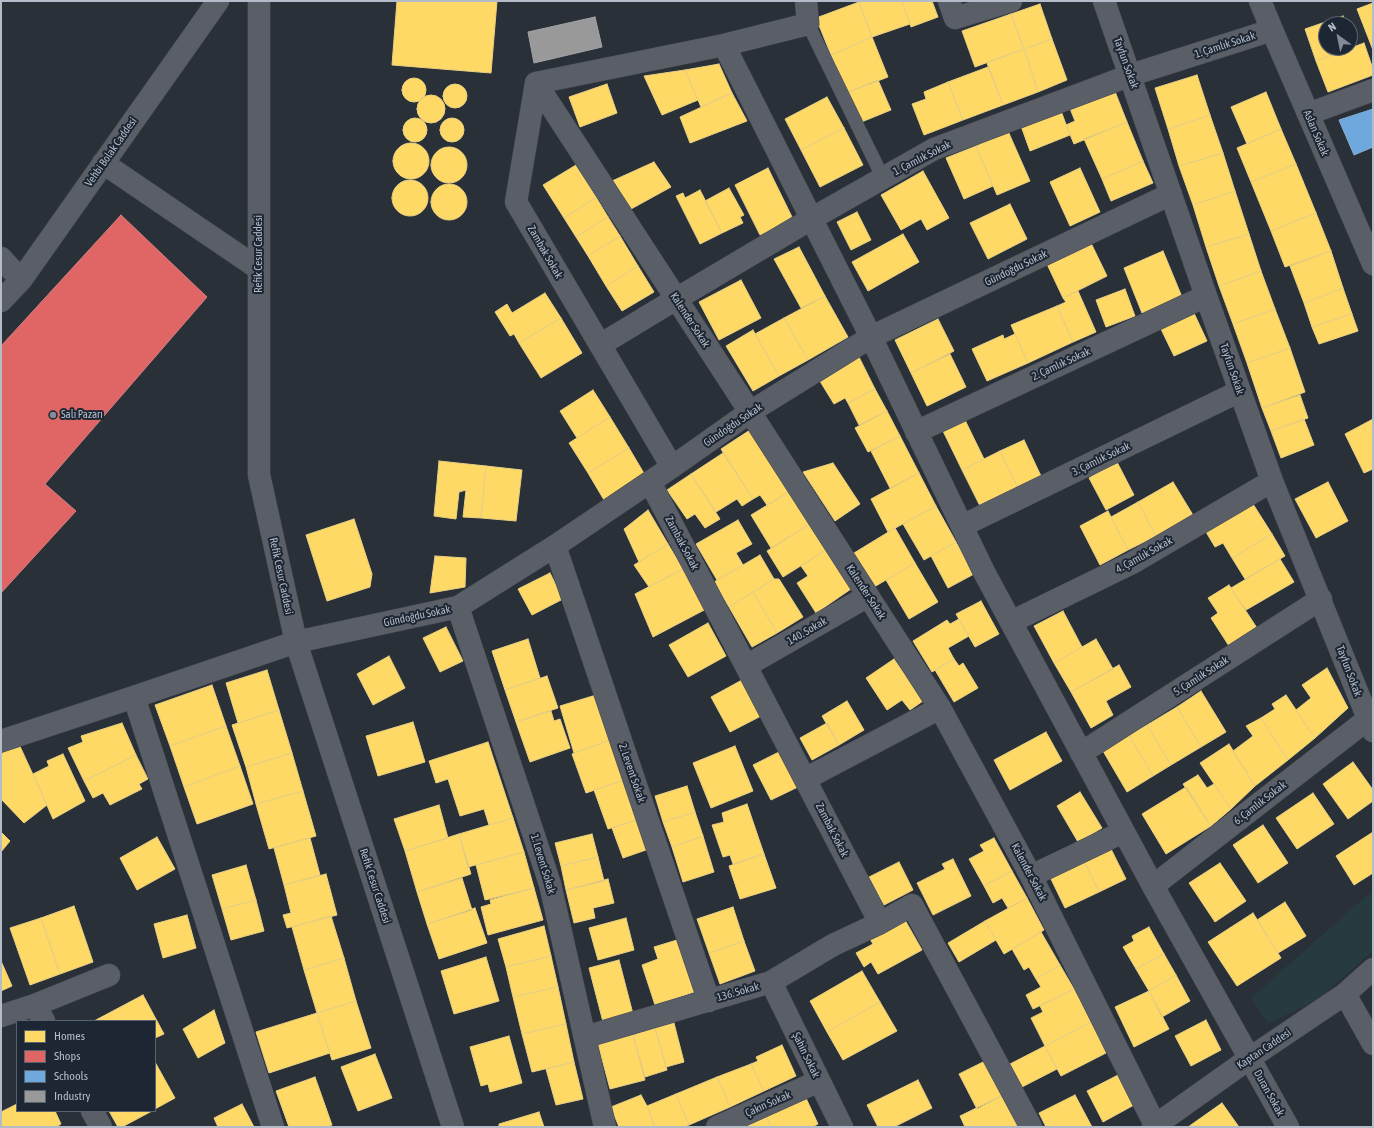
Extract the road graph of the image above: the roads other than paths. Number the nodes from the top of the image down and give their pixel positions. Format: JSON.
{"nodes":[{"id":1,"x":218,"y":1,"type":"edge"},
{"id":2,"x":259,"y":1,"type":"edge"},
{"id":3,"x":806,"y":1,"type":"edge"},
{"id":4,"x":948,"y":1,"type":"edge"},
{"id":5,"x":1012,"y":1,"type":"edge"},
{"id":6,"x":1104,"y":1,"type":"edge"},
{"id":7,"x":1260,"y":1,"type":"edge"},
{"id":8,"x":808,"y":24,"type":"junction"},
{"id":9,"x":1272,"y":30,"type":"junction"},
{"id":10,"x":724,"y":45,"type":"junction"},
{"id":11,"x":1131,"y":75,"type":"junction"},
{"id":12,"x":536,"y":83,"type":"junction"},
{"id":13,"x":1373,"y":90,"type":"edge"},
{"id":14,"x":1308,"y":114,"type":"junction"},
{"id":15,"x":103,"y":163,"type":"junction"},
{"id":16,"x":883,"y":178,"type":"junction"},
{"id":17,"x":1171,"y":194,"type":"junction"},
{"id":18,"x":811,"y":219,"type":"junction"},
{"id":19,"x":1,"y":258,"type":"edge"},
{"id":20,"x":1373,"y":264,"type":"edge"},
{"id":21,"x":259,"y":269,"type":"junction"},
{"id":22,"x":20,"y":280,"type":"junction"},
{"id":23,"x":1206,"y":296,"type":"junction"},
{"id":24,"x":676,"y":299,"type":"junction"},
{"id":25,"x":1,"y":301,"type":"edge"},
{"id":26,"x":871,"y":337,"type":"junction"},
{"id":27,"x":600,"y":345,"type":"junction"},
{"id":28,"x":1240,"y":391,"type":"junction"},
{"id":29,"x":750,"y":412,"type":"junction"},
{"id":30,"x":916,"y":432,"type":"junction"},
{"id":31,"x":672,"y":467,"type":"junction"},
{"id":32,"x":1272,"y":481,"type":"junction"},
{"id":33,"x":650,"y":482,"type":"junction"},
{"id":34,"x":962,"y":526,"type":"junction"},
{"id":35,"x":555,"y":546,"type":"junction"},
{"id":36,"x":868,"y":596,"type":"junction"},
{"id":37,"x":1321,"y":600,"type":"junction"},
{"id":38,"x":458,"y":607,"type":"junction"},
{"id":39,"x":1011,"y":622,"type":"junction"},
{"id":40,"x":296,"y":642,"type":"junction"},
{"id":41,"x":746,"y":666,"type":"junction"},
{"id":42,"x":134,"y":697,"type":"junction"},
{"id":43,"x":940,"y":708,"type":"junction"},
{"id":44,"x":1370,"y":725,"type":"edge"},
{"id":45,"x":1,"y":740,"type":"edge"},
{"id":46,"x":1081,"y":753,"type":"junction"},
{"id":47,"x":805,"y":779,"type":"junction"},
{"id":48,"x":1123,"y":832,"type":"junction"},
{"id":49,"x":1032,"y":876,"type":"junction"},
{"id":50,"x":1153,"y":886,"type":"junction"},
{"id":51,"x":880,"y":923,"type":"junction"},
{"id":52,"x":1373,"y":968,"type":"edge"},
{"id":53,"x":109,"y":975,"type":"dead end"},
{"id":54,"x":771,"y":982,"type":"junction"},
{"id":55,"x":1345,"y":994,"type":"junction"},
{"id":56,"x":709,"y":1000,"type":"junction"},
{"id":57,"x":39,"y":1013,"type":"edge"},
{"id":58,"x":1,"y":1016,"type":"edge"},
{"id":59,"x":585,"y":1037,"type":"junction"},
{"id":60,"x":1373,"y":1044,"type":"edge"},
{"id":61,"x":1250,"y":1058,"type":"junction"},
{"id":62,"x":819,"y":1081,"type":"junction"},
{"id":63,"x":93,"y":1112,"type":"edge"},
{"id":64,"x":1154,"y":1126,"type":"edge"},
{"id":65,"x":101,"y":1127,"type":"edge"},
{"id":66,"x":273,"y":1127,"type":"edge"},
{"id":67,"x":453,"y":1127,"type":"edge"},
{"id":68,"x":605,"y":1127,"type":"edge"},
{"id":69,"x":717,"y":1127,"type":"edge"},
{"id":70,"x":842,"y":1127,"type":"edge"},
{"id":71,"x":1031,"y":1127,"type":"edge"},
{"id":72,"x":1288,"y":1127,"type":"edge"}],
"edges":[{"from":1,"to":15,"type":"street","name":"Vehbi Bolak Caddesi"},
{"from":2,"to":21,"type":"street","name":"Refik Cesur Caddesi"},
{"from":3,"to":8,"type":"street"},
{"from":4,"to":5,"type":"street"},
{"from":6,"to":11,"type":"street","name":"Tayfun Sokak"},
{"from":7,"to":9,"type":"street","name":"Aslan Sokak"},
{"from":8,"to":10,"type":"street"},
{"from":8,"to":16,"type":"lane"},
{"from":9,"to":11,"type":"street","name":"1. Çamlık Sokak"},
{"from":9,"to":14,"type":"street","name":"Aslan Sokak"},
{"from":10,"to":12,"type":"street"},
{"from":10,"to":18,"type":"street","name":"Duran Sokak"},
{"from":11,"to":16,"type":"street","name":"1. Çamlık Sokak"},
{"from":11,"to":17,"type":"street","name":"Tayfun Sokak"},
{"from":12,"to":24,"type":"street","name":"Kalender Sokak"},
{"from":12,"to":27,"type":"street","name":"Zambak Sokak"},
{"from":13,"to":14,"type":"street"},
{"from":14,"to":20,"type":"street","name":"Aslan Sokak"},
{"from":15,"to":21,"type":"street"},
{"from":15,"to":22,"type":"street","name":"Vehbi Bolak Caddesi"},
{"from":16,"to":18,"type":"street","name":"1. Çamlık Sokak"},
{"from":17,"to":23,"type":"street","name":"Tayfun Sokak"},
{"from":17,"to":26,"type":"street","name":"Gündoğdu Sokak"},
{"from":18,"to":24,"type":"street","name":"1. Çamlık Sokak"},
{"from":18,"to":26,"type":"street","name":"Duran Sokak"},
{"from":19,"to":22,"type":"street"},
{"from":21,"to":40,"type":"street","name":"Refik Cesur Caddesi"},
{"from":22,"to":25,"type":"street","name":"Vehbi Bolak Caddesi"},
{"from":23,"to":28,"type":"street","name":"Tayfun Sokak"},
{"from":23,"to":30,"type":"street","name":"2. Çamlık Sokak"},
{"from":24,"to":27,"type":"street","name":"1. Çamlık Sokak"},
{"from":24,"to":29,"type":"street","name":"Kalender Sokak"},
{"from":26,"to":29,"type":"street","name":"Gündoğdu Sokak"},
{"from":26,"to":30,"type":"street","name":"Duran Sokak"},
{"from":27,"to":31,"type":"street","name":"Zambak Sokak"},
{"from":28,"to":32,"type":"street","name":"Tayfun Sokak"},
{"from":28,"to":34,"type":"street","name":"3. Çamlık Sokak"},
{"from":29,"to":31,"type":"street","name":"Gündoğdu Sokak"},
{"from":29,"to":36,"type":"street","name":"Kalender Sokak"},
{"from":30,"to":34,"type":"street","name":"Duran Sokak"},
{"from":31,"to":33,"type":"street","name":"Gündoğdu Sokak"},
{"from":32,"to":37,"type":"street","name":"Tayfun Sokak"},
{"from":32,"to":39,"type":"street","name":"4. Çamlık Sokak"},
{"from":33,"to":35,"type":"street","name":"Gündoğdu Sokak"},
{"from":33,"to":41,"type":"street","name":"Zambak Sokak"},
{"from":34,"to":39,"type":"street","name":"Duran Sokak"},
{"from":35,"to":38,"type":"street","name":"Gündoğdu Sokak"},
{"from":35,"to":56,"type":"street","name":"2. Levent Sokak"},
{"from":36,"to":41,"type":"street","name":"140. Sokak"},
{"from":36,"to":43,"type":"street","name":"Kalender Sokak"},
{"from":37,"to":44,"type":"street","name":"Tayfun Sokak"},
{"from":37,"to":46,"type":"street","name":"5. Çamlık Sokak"},
{"from":38,"to":40,"type":"street","name":"Gündoğdu Sokak"},
{"from":38,"to":59,"type":"street","name":"1. Levent Sokak"},
{"from":39,"to":46,"type":"street","name":"Duran Sokak"},
{"from":40,"to":42,"type":"street","name":"Gündoğdu Sokak"},
{"from":40,"to":67,"type":"street","name":"Refik Cesur Caddesi"},
{"from":41,"to":47,"type":"street","name":"Zambak Sokak"},
{"from":42,"to":45,"type":"street","name":"Gündoğdu Sokak"},
{"from":42,"to":66,"type":"street"},
{"from":43,"to":47,"type":"street"},
{"from":43,"to":49,"type":"street","name":"Kalender Sokak"},
{"from":44,"to":50,"type":"street","name":"6. Çamlık Sokak"},
{"from":46,"to":48,"type":"street","name":"Duran Sokak"},
{"from":47,"to":51,"type":"street","name":"Zambak Sokak"},
{"from":48,"to":49,"type":"street"},
{"from":48,"to":50,"type":"street","name":"Duran Sokak"},
{"from":49,"to":64,"type":"street","name":"Kalender Sokak"},
{"from":50,"to":61,"type":"street","name":"Duran Sokak"},
{"from":51,"to":54,"type":"street","name":"136. Sokak"},
{"from":51,"to":71,"type":"street"},
{"from":52,"to":55,"type":"street","name":"Kaptan Caddesi"},
{"from":53,"to":57,"type":"street"},
{"from":54,"to":56,"type":"street","name":"136. Sokak"},
{"from":54,"to":62,"type":"street","name":"Şahin Sokak"},
{"from":55,"to":60,"type":"street"},
{"from":55,"to":61,"type":"street","name":"Kaptan Caddesi"},
{"from":56,"to":59,"type":"street","name":"136. Sokak"},
{"from":57,"to":58,"type":"street"},
{"from":59,"to":68,"type":"street","name":"1. Levent Sokak"},
{"from":61,"to":64,"type":"street","name":"Kaptan Caddesi"},
{"from":61,"to":72,"type":"street","name":"Duran Sokak"},
{"from":62,"to":69,"type":"street","name":"Çakın Sokak"},
{"from":62,"to":70,"type":"street","name":"Şahin Sokak"},
{"from":63,"to":65,"type":"street"}]}
